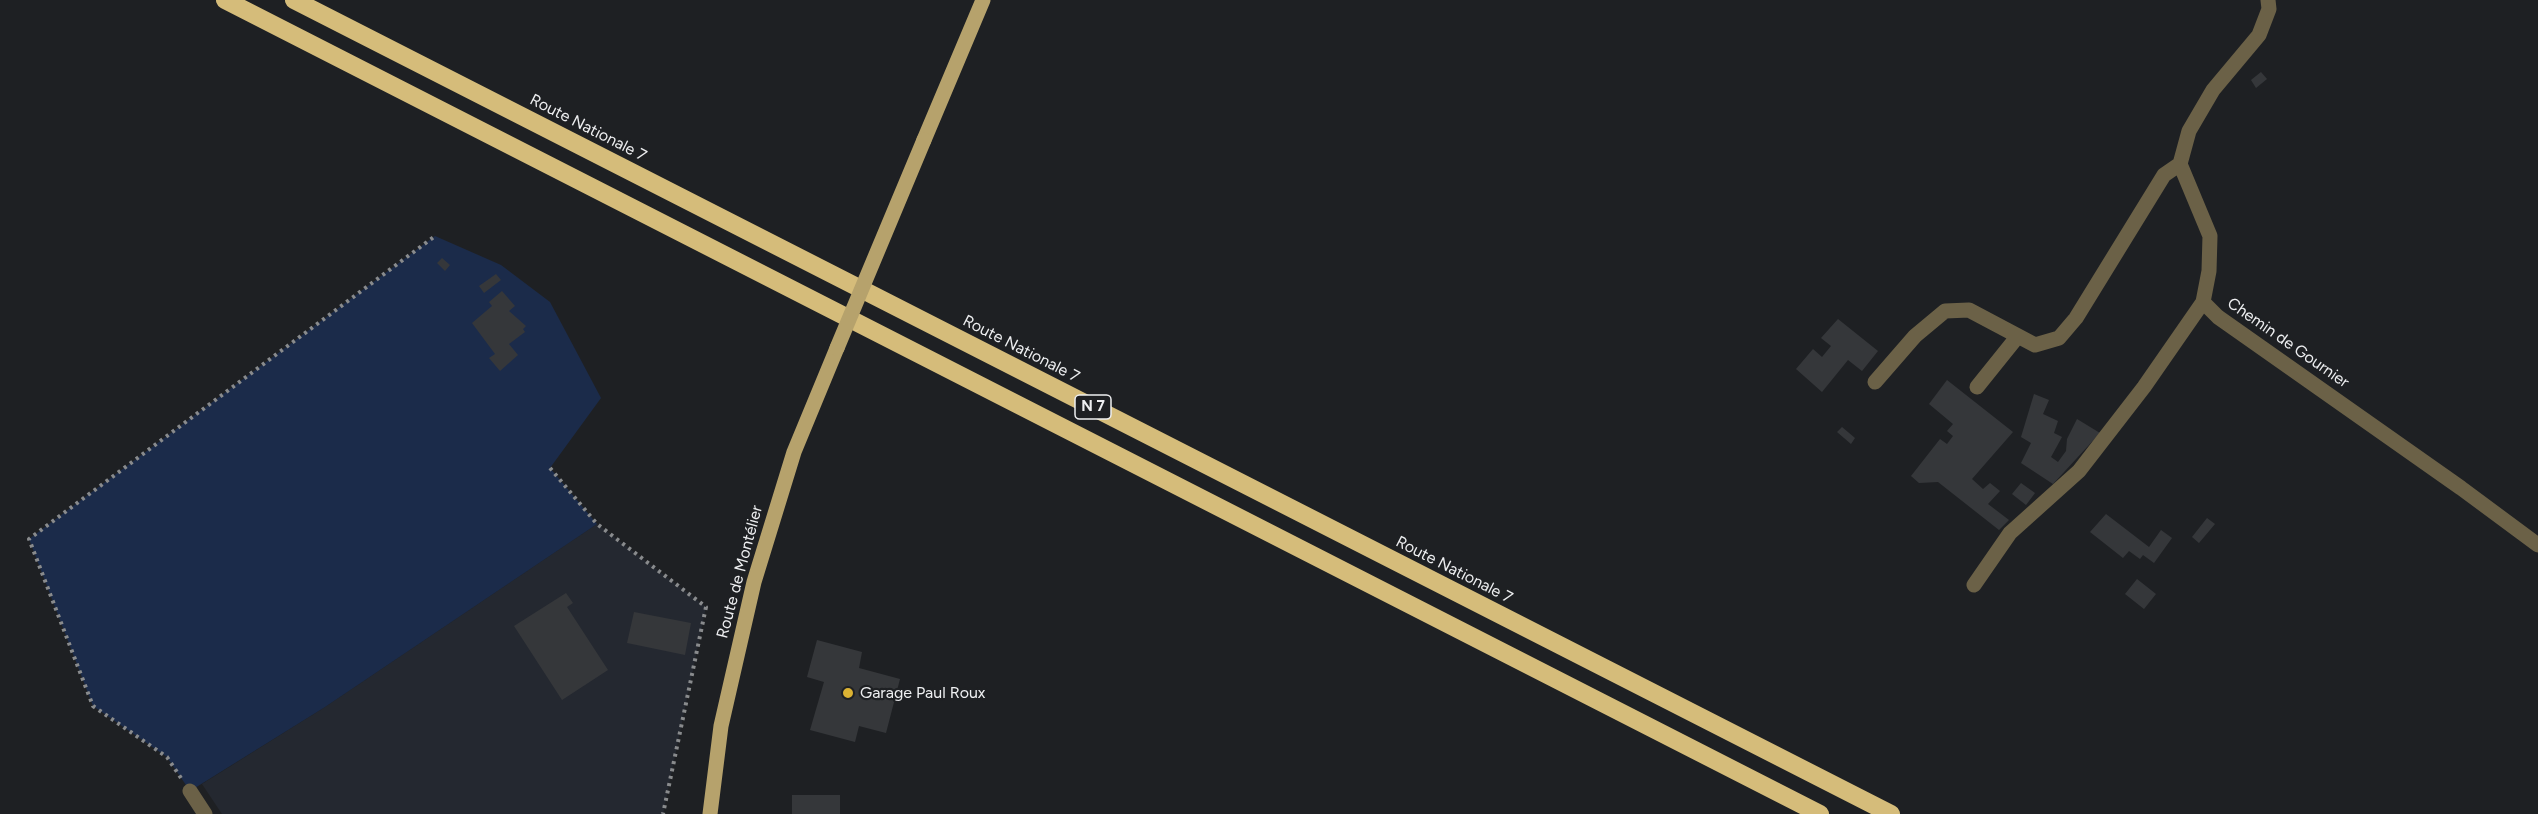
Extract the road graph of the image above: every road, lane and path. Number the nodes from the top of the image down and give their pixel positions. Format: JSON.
{"nodes":[{"id":1,"x":225,"y":0,"type":"edge"},
{"id":2,"x":294,"y":0,"type":"edge"},
{"id":3,"x":983,"y":0,"type":"edge"},
{"id":4,"x":2272,"y":3,"type":"edge"},
{"id":5,"x":2180,"y":164,"type":"junction"},
{"id":6,"x":435,"y":236,"type":"dead end"},
{"id":7,"x":2203,"y":302,"type":"junction"},
{"id":8,"x":2018,"y":336,"type":"junction"},
{"id":9,"x":1875,"y":382,"type":"dead end"},
{"id":10,"x":1977,"y":387,"type":"dead end"},
{"id":11,"x":550,"y":468,"type":"dead end"},
{"id":12,"x":2538,"y":545,"type":"edge"},
{"id":13,"x":1974,"y":585,"type":"dead end"},
{"id":14,"x":190,"y":791,"type":"joint"},
{"id":15,"x":205,"y":814,"type":"edge"},
{"id":16,"x":663,"y":814,"type":"edge"},
{"id":17,"x":710,"y":814,"type":"edge"},
{"id":18,"x":1820,"y":814,"type":"edge"},
{"id":19,"x":1891,"y":814,"type":"edge"}],
"edges":[{"from":1,"to":18,"type":"highway","number":"N 7"},
{"from":2,"to":19,"type":"highway","name":"Route Nationale 7","number":"N 7"},
{"from":3,"to":17,"type":"main road","name":"Route de Montélier","bridge":true},
{"from":4,"to":5,"type":"street"},
{"from":5,"to":7,"type":"street","name":"Chemin de Gournier"},
{"from":5,"to":8,"type":"street"},
{"from":6,"to":14,"type":"path"},
{"from":7,"to":12,"type":"street","name":"Chemin de Gournier"},
{"from":7,"to":13,"type":"street"},
{"from":8,"to":9,"type":"street"},
{"from":8,"to":10,"type":"street"},
{"from":11,"to":16,"type":"path"},
{"from":14,"to":15,"type":"street"}]}
